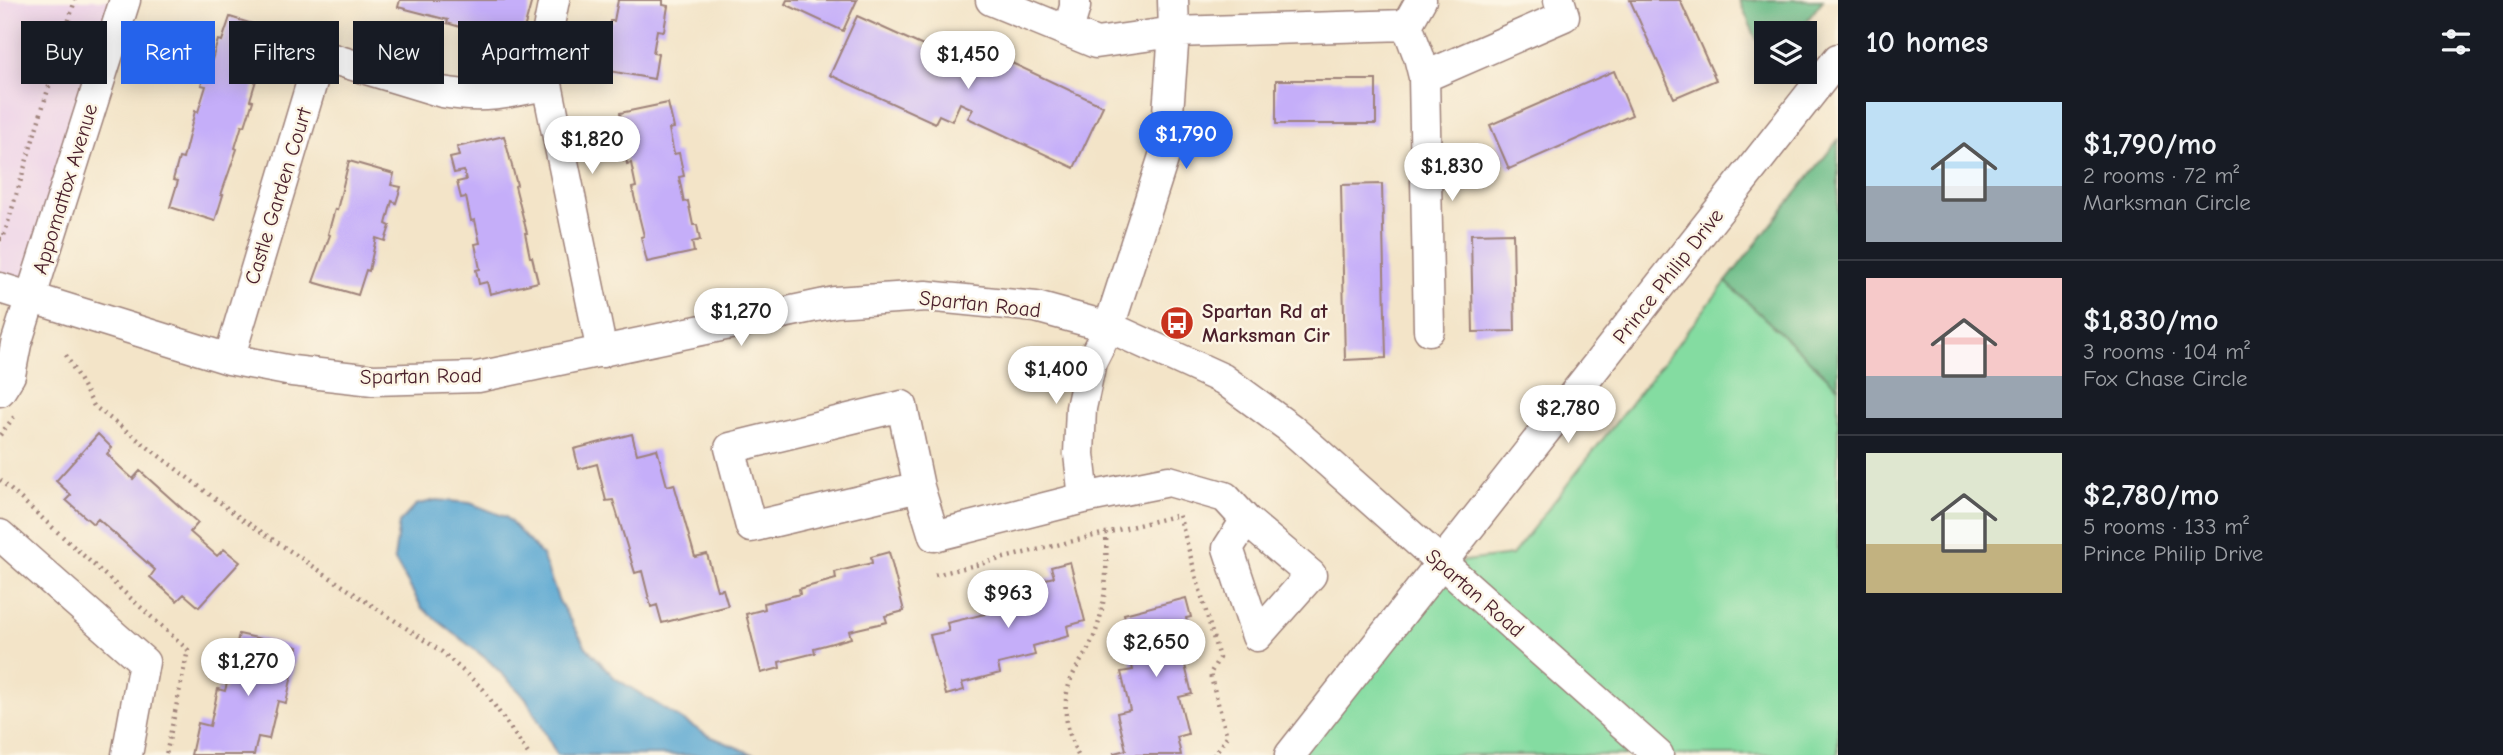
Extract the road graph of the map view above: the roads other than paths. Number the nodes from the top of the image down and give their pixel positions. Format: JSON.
{"nodes":[{"id":1,"x":125,"y":0,"type":"edge"},
{"id":2,"x":554,"y":0,"type":"edge"},
{"id":3,"x":991,"y":0,"type":"edge"},
{"id":4,"x":1075,"y":0,"type":"edge"},
{"id":5,"x":1173,"y":0,"type":"edge"},
{"id":6,"x":1559,"y":0,"type":"edge"},
{"id":7,"x":1414,"y":13,"type":"edge"},
{"id":8,"x":550,"y":21,"type":"edge"},
{"id":9,"x":1068,"y":30,"type":"junction"},
{"id":10,"x":1174,"y":32,"type":"junction"},
{"id":11,"x":1838,"y":59,"type":"edge"},
{"id":12,"x":1424,"y":77,"type":"junction"},
{"id":13,"x":547,"y":84,"type":"joint"},
{"id":14,"x":0,"y":288,"type":"edge"},
{"id":15,"x":32,"y":299,"type":"junction"},
{"id":16,"x":1109,"y":327,"type":"junction"},
{"id":17,"x":1429,"y":330,"type":"dead end"},
{"id":18,"x":603,"y":352,"type":"junction"},
{"id":19,"x":229,"y":359,"type":"junction"},
{"id":20,"x":0,"y":391,"type":"edge"},
{"id":21,"x":919,"y":487,"type":"junction"},
{"id":22,"x":1084,"y":498,"type":"junction"},
{"id":23,"x":1246,"y":520,"type":"dead end"},
{"id":24,"x":0,"y":535,"type":"edge"},
{"id":25,"x":1442,"y":564,"type":"junction"},
{"id":26,"x":127,"y":755,"type":"edge"},
{"id":27,"x":1290,"y":755,"type":"edge"},
{"id":28,"x":1658,"y":755,"type":"edge"}],
"edges":[{"from":1,"to":15,"type":"street","name":"Appomattox Avenue"},
{"from":2,"to":8,"type":"street"},
{"from":3,"to":9,"type":"street"},
{"from":4,"to":9,"type":"street"},
{"from":5,"to":10,"type":"street"},
{"from":6,"to":12,"type":"street"},
{"from":7,"to":10,"type":"street"},
{"from":7,"to":12,"type":"street"},
{"from":9,"to":10,"type":"street"},
{"from":10,"to":16,"type":"street"},
{"from":11,"to":25,"type":"street","name":"Prince Philip Drive"},
{"from":12,"to":17,"type":"street"},
{"from":13,"to":18,"type":"street"},
{"from":13,"to":19,"type":"street","name":"Castle Garden Court"},
{"from":14,"to":15,"type":"street","name":"Spartan Road"},
{"from":15,"to":19,"type":"street","name":"Spartan Road"},
{"from":15,"to":20,"type":"street","name":"Appomattox Avenue"},
{"from":16,"to":18,"type":"street","name":"Spartan Road"},
{"from":16,"to":22,"type":"street"},
{"from":16,"to":25,"type":"street","name":"Spartan Road"},
{"from":18,"to":19,"type":"street","name":"Spartan Road"},
{"from":21,"to":21,"type":"street"},
{"from":21,"to":22,"type":"street"},
{"from":22,"to":23,"type":"street"},
{"from":24,"to":26,"type":"street"},
{"from":25,"to":27,"type":"street","name":"Prince Philip Drive"},
{"from":25,"to":28,"type":"street","name":"Spartan Road"}]}
